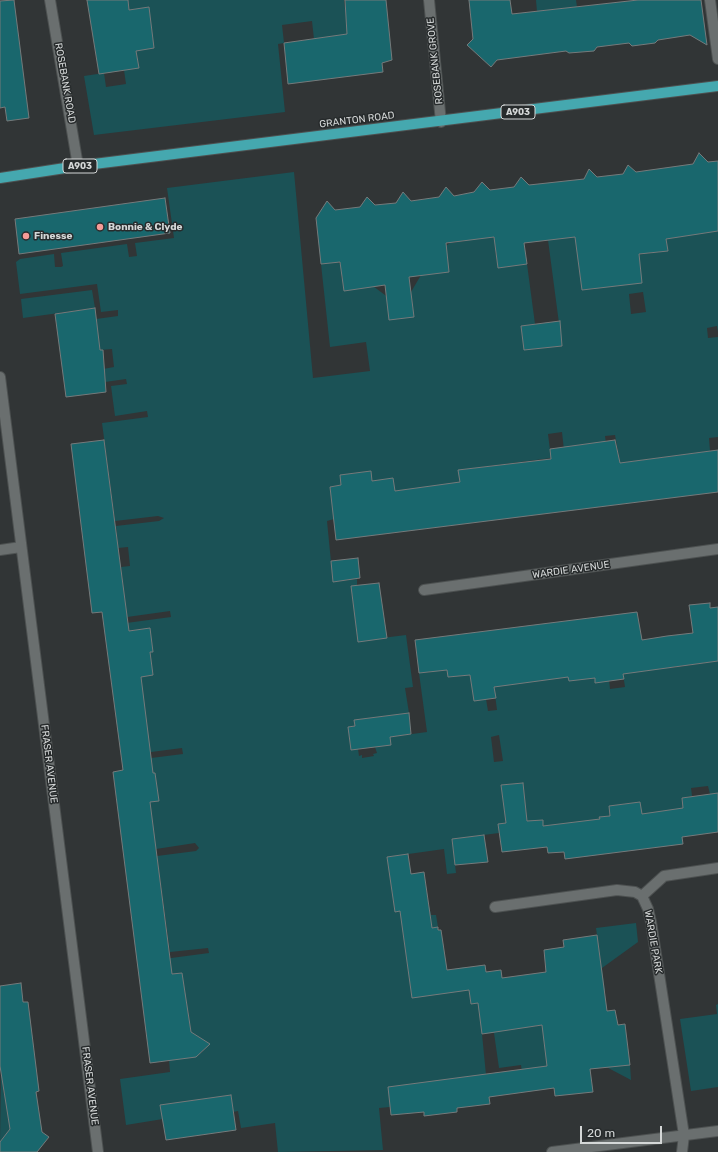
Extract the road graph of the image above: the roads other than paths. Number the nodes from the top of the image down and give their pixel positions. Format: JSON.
{"nodes":[{"id":1,"x":50,"y":0,"type":"edge"},
{"id":2,"x":429,"y":0,"type":"edge"},
{"id":3,"x":710,"y":0,"type":"edge"},
{"id":4,"x":718,"y":59,"type":"edge"},
{"id":5,"x":718,"y":86,"type":"edge"},
{"id":6,"x":442,"y":122,"type":"junction"},
{"id":7,"x":78,"y":166,"type":"junction"},
{"id":8,"x":0,"y":178,"type":"edge"},
{"id":9,"x":0,"y":377,"type":"edge"},
{"id":10,"x":22,"y":547,"type":"junction"},
{"id":11,"x":718,"y":549,"type":"edge"},
{"id":12,"x":0,"y":550,"type":"edge"},
{"id":13,"x":424,"y":590,"type":"dead end"},
{"id":14,"x":718,"y":868,"type":"edge"},
{"id":15,"x":642,"y":896,"type":"junction"},
{"id":16,"x":496,"y":907,"type":"dead end"},
{"id":17,"x":718,"y":1131,"type":"edge"},
{"id":18,"x":684,"y":1135,"type":"junction"},
{"id":19,"x":98,"y":1152,"type":"edge"},
{"id":20,"x":552,"y":1152,"type":"edge"},
{"id":21,"x":682,"y":1152,"type":"edge"}],
"edges":[{"from":1,"to":7,"type":"street","name":"ROSEBANK ROAD"},
{"from":2,"to":6,"type":"street","name":"ROSEBANK GROVE"},
{"from":3,"to":4,"type":"street"},
{"from":5,"to":6,"type":"main road","name":"GRANTON ROAD","number":"A903"},
{"from":6,"to":7,"type":"main road","name":"GRANTON ROAD","number":"A903"},
{"from":7,"to":8,"type":"main road","name":"GRANTON ROAD","number":"A903"},
{"from":9,"to":10,"type":"street","name":"FRASER AVENUE"},
{"from":10,"to":12,"type":"street"},
{"from":10,"to":19,"type":"street","name":"FRASER AVENUE"},
{"from":11,"to":13,"type":"street","name":"WARDIE AVENUE"},
{"from":14,"to":15,"type":"street"},
{"from":15,"to":16,"type":"street","name":"WARDIE PARK"},
{"from":15,"to":18,"type":"street","name":"WARDIE PARK"},
{"from":17,"to":18,"type":"street"},
{"from":18,"to":20,"type":"street"},
{"from":18,"to":21,"type":"street","name":"WARDIE PARK"}]}
